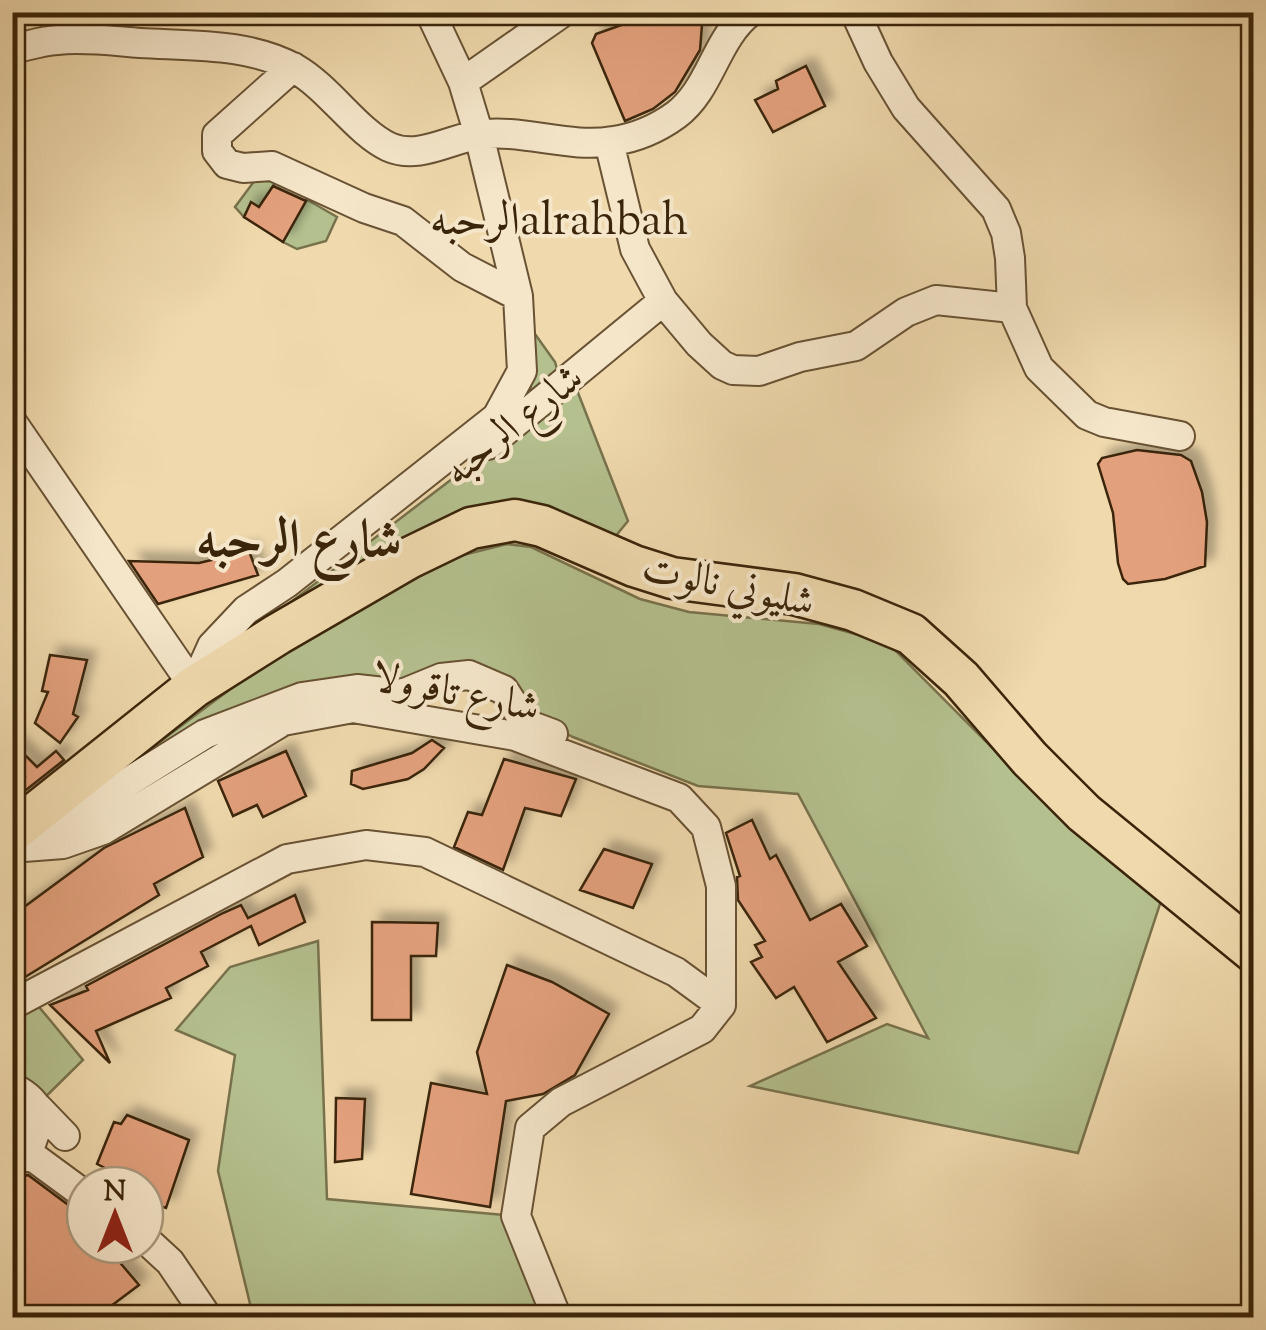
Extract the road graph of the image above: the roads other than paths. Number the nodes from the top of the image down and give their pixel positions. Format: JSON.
{"nodes":[{"id":1,"x":430,"y":12,"type":"edge"},
{"id":2,"x":562,"y":12,"type":"edge"},
{"id":3,"x":855,"y":12,"type":"edge"},
{"id":4,"x":742,"y":15,"type":"edge"},
{"id":5,"x":12,"y":49,"type":"edge"},
{"id":6,"x":293,"y":68,"type":"junction"},
{"id":7,"x":464,"y":82,"type":"junction"},
{"id":8,"x":479,"y":134,"type":"junction"},
{"id":9,"x":609,"y":142,"type":"junction"},
{"id":10,"x":518,"y":296,"type":"junction"},
{"id":11,"x":663,"y":301,"type":"junction"},
{"id":12,"x":1012,"y":308,"type":"junction"},
{"id":13,"x":12,"y":422,"type":"edge"},
{"id":14,"x":1180,"y":436,"type":"dead end"},
{"id":15,"x":258,"y":600,"type":"junction"},
{"id":16,"x":194,"y":687,"type":"junction"},
{"id":17,"x":679,"y":798,"type":"junction"},
{"id":18,"x":16,"y":847,"type":"edge"},
{"id":19,"x":1254,"y":952,"type":"edge"},
{"id":20,"x":12,"y":1005,"type":"edge"},
{"id":21,"x":721,"y":1005,"type":"junction"},
{"id":22,"x":12,"y":1087,"type":"edge"},
{"id":23,"x":38,"y":1108,"type":"junction"},
{"id":24,"x":65,"y":1136,"type":"dead end"},
{"id":25,"x":20,"y":1158,"type":"edge"},
{"id":26,"x":65,"y":1183,"type":"edge"},
{"id":27,"x":165,"y":1257,"type":"edge"},
{"id":28,"x":208,"y":1318,"type":"edge"},
{"id":29,"x":557,"y":1318,"type":"edge"}],
"edges":[{"from":1,"to":7,"type":"street"},
{"from":2,"to":7,"type":"street"},
{"from":3,"to":12,"type":"street"},
{"from":4,"to":9,"type":"street"},
{"from":5,"to":6,"type":"street"},
{"from":6,"to":8,"type":"street"},
{"from":6,"to":10,"type":"street"},
{"from":7,"to":8,"type":"street"},
{"from":8,"to":9,"type":"street"},
{"from":8,"to":10,"type":"street"},
{"from":9,"to":11,"type":"street"},
{"from":10,"to":15,"type":"street"},
{"from":11,"to":12,"type":"street"},
{"from":11,"to":15,"type":"street","name":"شارع الرحبه"},
{"from":12,"to":14,"type":"street"},
{"from":13,"to":16,"type":"street"},
{"from":15,"to":16,"type":"street"},
{"from":16,"to":18,"type":"highway","name":"شليوني نالوت"},
{"from":16,"to":19,"type":"highway","name":"شليوني نالوت"},
{"from":17,"to":18,"type":"street","name":"شارع تاقرولا"},
{"from":17,"to":18,"type":"street"},
{"from":17,"to":21,"type":"street"},
{"from":20,"to":21,"type":"street"},
{"from":21,"to":29,"type":"street"},
{"from":22,"to":23,"type":"street"},
{"from":23,"to":24,"type":"street"},
{"from":23,"to":25,"type":"street"},
{"from":25,"to":26,"type":"street"},
{"from":27,"to":28,"type":"street"}]}
